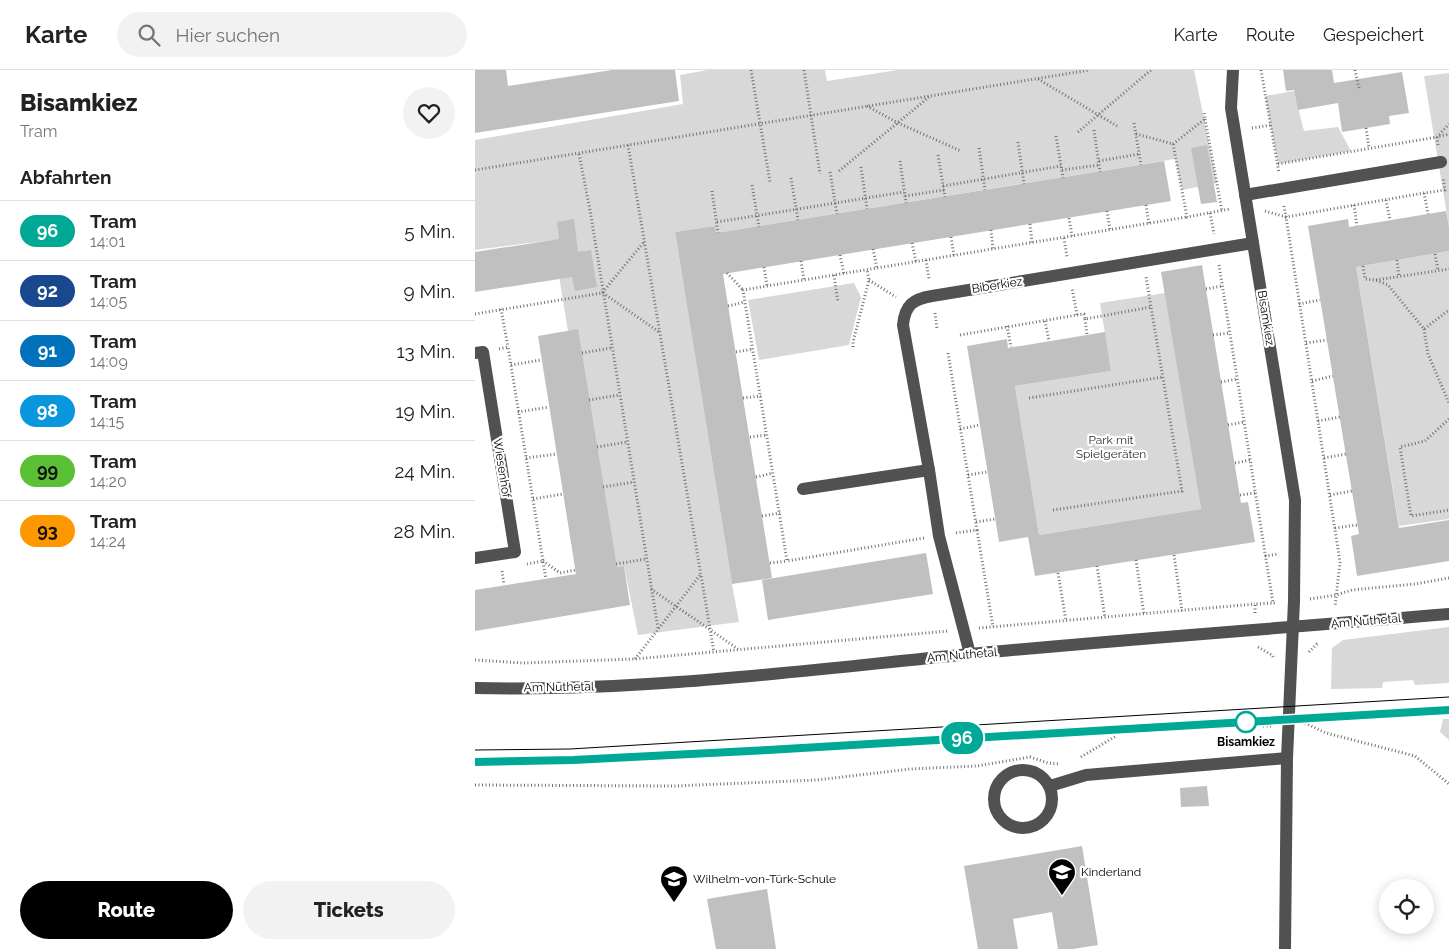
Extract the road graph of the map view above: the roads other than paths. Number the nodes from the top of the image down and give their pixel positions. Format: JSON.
{"nodes":[{"id":1,"x":1233,"y":70,"type":"edge"},
{"id":2,"x":1441,"y":162,"type":"dead end"},
{"id":3,"x":1246,"y":201,"type":"junction"},
{"id":4,"x":1253,"y":242,"type":"junction"},
{"id":5,"x":475,"y":353,"type":"edge"},
{"id":6,"x":929,"y":470,"type":"junction"},
{"id":7,"x":803,"y":489,"type":"dead end"},
{"id":8,"x":475,"y":558,"type":"edge"},
{"id":9,"x":1449,"y":614,"type":"edge"},
{"id":10,"x":1293,"y":627,"type":"junction"},
{"id":11,"x":970,"y":654,"type":"junction"},
{"id":12,"x":475,"y":688,"type":"edge"},
{"id":13,"x":1287,"y":758,"type":"junction"},
{"id":14,"x":1050,"y":786,"type":"junction"},
{"id":15,"x":1285,"y":949,"type":"edge"}],
"edges":[{"from":1,"to":3,"type":"street","name":"Bisamkiez"},
{"from":2,"to":3,"type":"street"},
{"from":3,"to":4,"type":"street","name":"Bisamkiez"},
{"from":4,"to":6,"type":"street","name":"Biberkiez"},
{"from":4,"to":10,"type":"street","name":"Bisamkiez"},
{"from":5,"to":8,"type":"street","name":"Wiesenhof"},
{"from":6,"to":7,"type":"street"},
{"from":6,"to":11,"type":"street"},
{"from":9,"to":10,"type":"street","name":"Am Nuthetal"},
{"from":10,"to":11,"type":"street","name":"Am Nuthetal"},
{"from":10,"to":13,"type":"street","name":"Bisamkiez"},
{"from":11,"to":12,"type":"street","name":"Am Nuthetal"},
{"from":13,"to":14,"type":"street"},
{"from":13,"to":15,"type":"street","name":"Bisamkiez"},
{"from":14,"to":14,"type":"street"}]}
